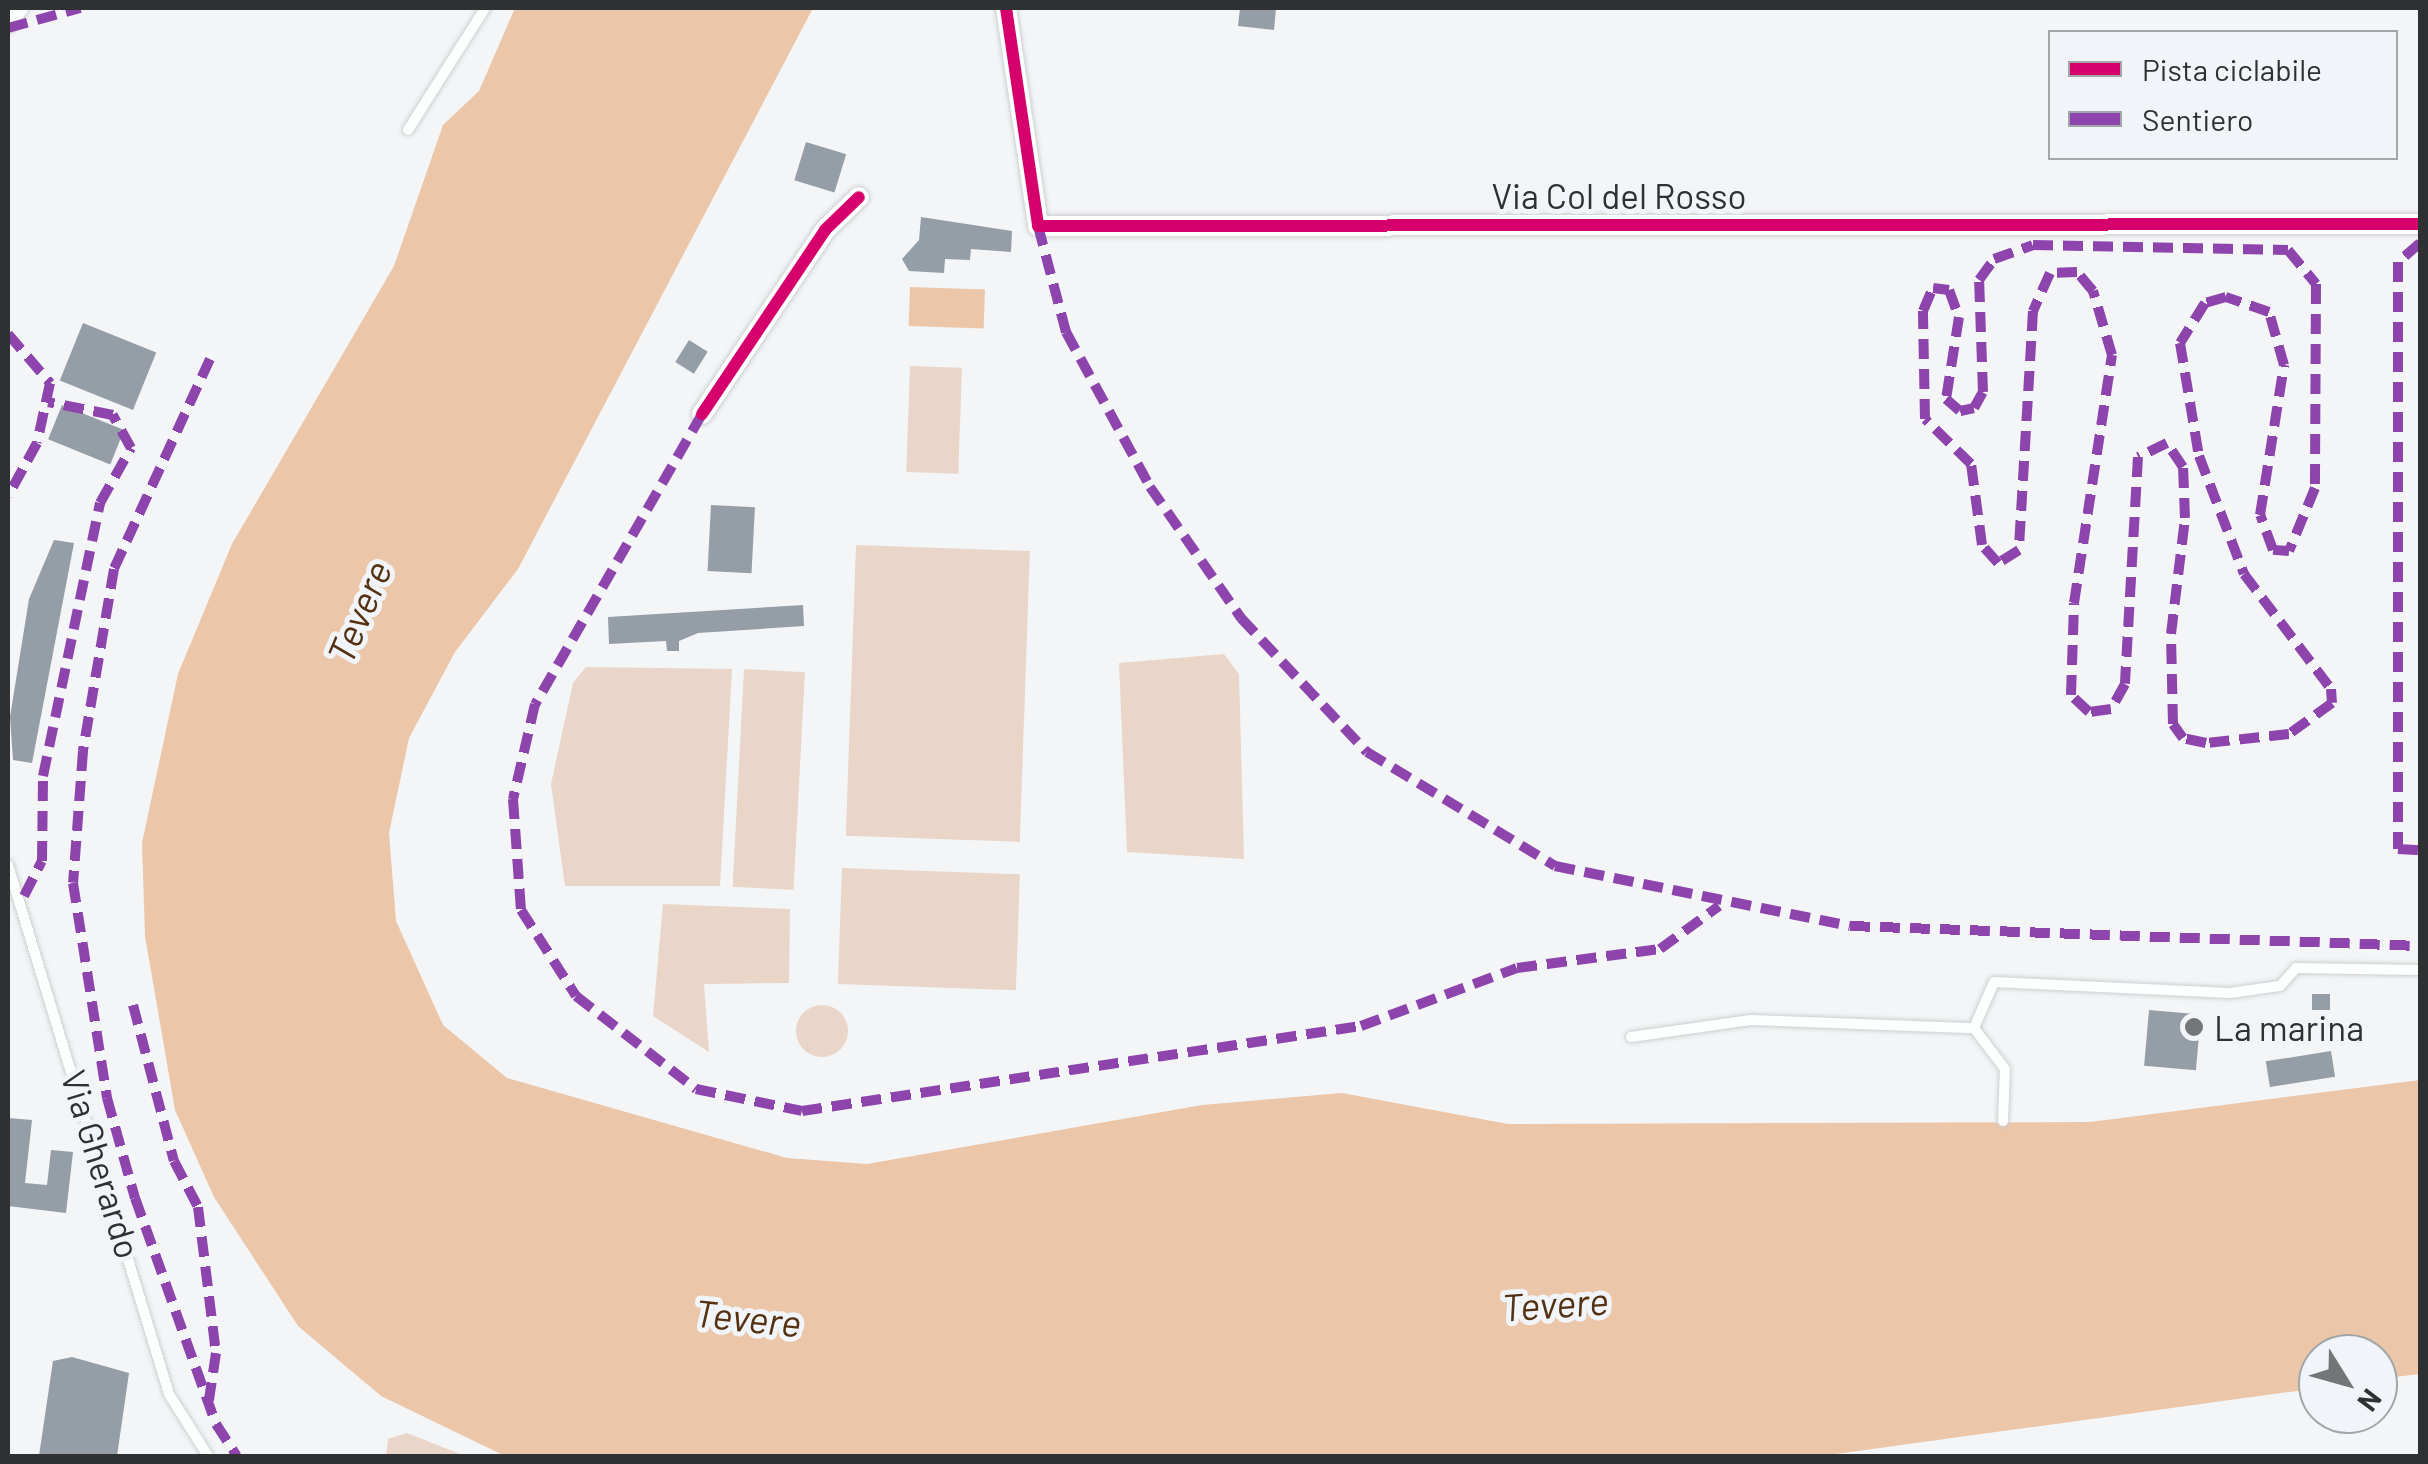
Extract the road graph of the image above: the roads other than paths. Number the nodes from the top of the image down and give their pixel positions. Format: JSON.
{"nodes":[{"id":1,"x":20,"y":8,"type":"edge"},
{"id":2,"x":485,"y":8,"type":"edge"},
{"id":3,"x":1006,"y":8,"type":"edge"},
{"id":4,"x":8,"y":24,"type":"edge"},
{"id":5,"x":408,"y":130,"type":"dead end"},
{"id":6,"x":859,"y":197,"type":"dead end"},
{"id":7,"x":2420,"y":224,"type":"edge"},
{"id":8,"x":702,"y":414,"type":"dead end"},
{"id":9,"x":8,"y":865,"type":"edge"},
{"id":10,"x":2420,"y":970,"type":"edge"},
{"id":11,"x":1974,"y":1028,"type":"junction"},
{"id":12,"x":1631,"y":1037,"type":"dead end"},
{"id":13,"x":2003,"y":1121,"type":"dead end"},
{"id":14,"x":208,"y":1456,"type":"edge"}],
"edges":[{"from":1,"to":4,"type":"street"},
{"from":2,"to":5,"type":"lane"},
{"from":3,"to":7,"type":"street","name":"Via Col del Rosso"},
{"from":6,"to":8,"type":"street"},
{"from":9,"to":14,"type":"lane","name":"Via Gherardo"},
{"from":10,"to":11,"type":"lane"},
{"from":11,"to":12,"type":"lane"},
{"from":11,"to":13,"type":"lane"}]}
